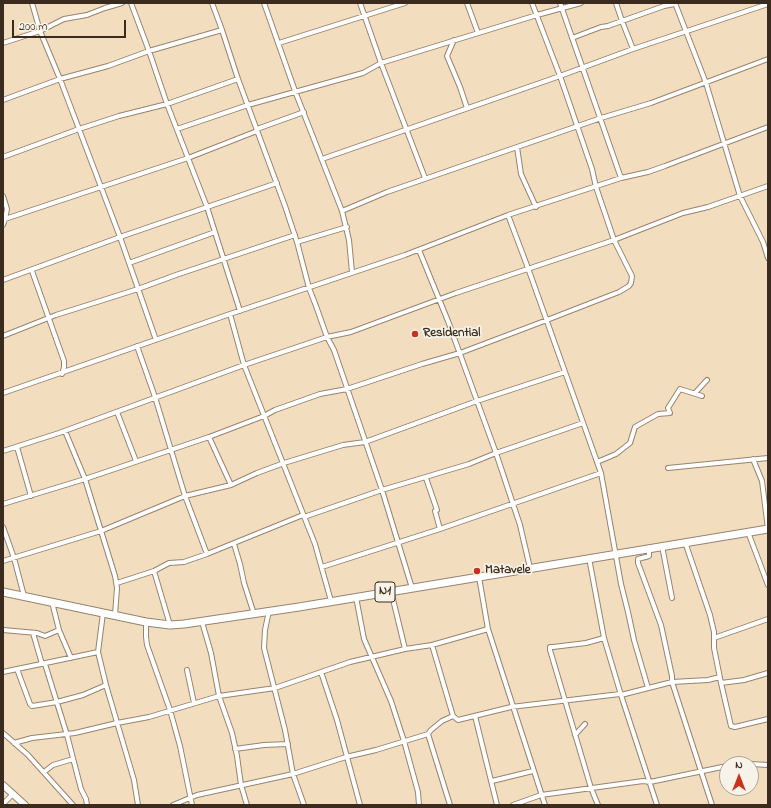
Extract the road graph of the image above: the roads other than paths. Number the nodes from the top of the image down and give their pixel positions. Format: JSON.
{"nodes":[{"id":1,"x":32,"y":3,"type":"edge"},
{"id":2,"x":122,"y":3,"type":"edge"},
{"id":3,"x":131,"y":3,"type":"edge"},
{"id":4,"x":212,"y":3,"type":"edge"},
{"id":5,"x":264,"y":3,"type":"edge"},
{"id":6,"x":360,"y":3,"type":"edge"},
{"id":7,"x":405,"y":3,"type":"edge"},
{"id":8,"x":467,"y":3,"type":"edge"},
{"id":9,"x":532,"y":3,"type":"edge"},
{"id":10,"x":560,"y":3,"type":"edge"},
{"id":11,"x":581,"y":3,"type":"edge"},
{"id":12,"x":616,"y":3,"type":"edge"},
{"id":13,"x":675,"y":3,"type":"edge"},
{"id":14,"x":768,"y":4,"type":"edge"},
{"id":15,"x":562,"y":9,"type":"junction"},
{"id":16,"x":364,"y":15,"type":"junction"},
{"id":17,"x":537,"y":15,"type":"junction"},
{"id":18,"x":622,"y":21,"type":"junction"},
{"id":19,"x":222,"y":30,"type":"junction"},
{"id":20,"x":40,"y":31,"type":"junction"},
{"id":21,"x":686,"y":31,"type":"junction"},
{"id":22,"x":478,"y":33,"type":"junction"},
{"id":23,"x":572,"y":38,"type":"junction"},
{"id":24,"x":454,"y":40,"type":"junction"},
{"id":25,"x":3,"y":43,"type":"edge"},
{"id":26,"x":279,"y":43,"type":"junction"},
{"id":27,"x":634,"y":49,"type":"junction"},
{"id":28,"x":149,"y":51,"type":"junction"},
{"id":29,"x":768,"y":59,"type":"edge"},
{"id":30,"x":381,"y":63,"type":"junction"},
{"id":31,"x":582,"y":68,"type":"junction"},
{"id":32,"x":560,"y":76,"type":"junction"},
{"id":33,"x":60,"y":79,"type":"junction"},
{"id":34,"x":238,"y":79,"type":"junction"},
{"id":35,"x":706,"y":82,"type":"junction"},
{"id":36,"x":295,"y":91,"type":"junction"},
{"id":37,"x":3,"y":100,"type":"edge"},
{"id":38,"x":167,"y":104,"type":"junction"},
{"id":39,"x":248,"y":104,"type":"junction"},
{"id":40,"x":467,"y":108,"type":"junction"},
{"id":41,"x":304,"y":112,"type":"junction"},
{"id":42,"x":600,"y":118,"type":"junction"},
{"id":43,"x":577,"y":127,"type":"junction"},
{"id":44,"x":768,"y":127,"type":"edge"},
{"id":45,"x":79,"y":129,"type":"junction"},
{"id":46,"x":177,"y":129,"type":"junction"},
{"id":47,"x":406,"y":129,"type":"junction"},
{"id":48,"x":257,"y":130,"type":"junction"},
{"id":49,"x":724,"y":143,"type":"junction"},
{"id":50,"x":517,"y":147,"type":"junction"},
{"id":51,"x":3,"y":157,"type":"edge"},
{"id":52,"x":188,"y":158,"type":"junction"},
{"id":53,"x":322,"y":159,"type":"junction"},
{"id":54,"x":426,"y":178,"type":"junction"},
{"id":55,"x":621,"y":178,"type":"junction"},
{"id":56,"x":277,"y":183,"type":"junction"},
{"id":57,"x":100,"y":186,"type":"junction"},
{"id":58,"x":768,"y":186,"type":"edge"},
{"id":59,"x":596,"y":187,"type":"junction"},
{"id":60,"x":3,"y":196,"type":"edge"},
{"id":61,"x":740,"y":196,"type":"junction"},
{"id":62,"x":207,"y":207,"type":"junction"},
{"id":63,"x":534,"y":207,"type":"junction"},
{"id":64,"x":342,"y":211,"type":"junction"},
{"id":65,"x":508,"y":215,"type":"junction"},
{"id":66,"x":5,"y":219,"type":"junction"},
{"id":67,"x":3,"y":225,"type":"edge"},
{"id":68,"x":346,"y":227,"type":"junction"},
{"id":69,"x":215,"y":232,"type":"junction"},
{"id":70,"x":295,"y":235,"type":"junction"},
{"id":71,"x":120,"y":237,"type":"junction"},
{"id":72,"x":614,"y":240,"type":"junction"},
{"id":73,"x":768,"y":240,"type":"edge"},
{"id":74,"x":297,"y":242,"type":"junction"},
{"id":75,"x":763,"y":242,"type":"junction"},
{"id":76,"x":419,"y":250,"type":"junction"},
{"id":77,"x":224,"y":258,"type":"junction"},
{"id":78,"x":768,"y":258,"type":"edge"},
{"id":79,"x":129,"y":263,"type":"junction"},
{"id":80,"x":528,"y":268,"type":"junction"},
{"id":81,"x":32,"y":270,"type":"junction"},
{"id":82,"x":352,"y":272,"type":"junction"},
{"id":83,"x":3,"y":280,"type":"edge"},
{"id":84,"x":309,"y":288,"type":"junction"},
{"id":85,"x":138,"y":289,"type":"junction"},
{"id":86,"x":439,"y":300,"type":"junction"},
{"id":87,"x":240,"y":311,"type":"junction"},
{"id":88,"x":230,"y":314,"type":"junction"},
{"id":89,"x":48,"y":318,"type":"junction"},
{"id":90,"x":547,"y":320,"type":"junction"},
{"id":91,"x":3,"y":336,"type":"edge"},
{"id":92,"x":327,"y":337,"type":"junction"},
{"id":93,"x":156,"y":340,"type":"junction"},
{"id":94,"x":138,"y":346,"type":"junction"},
{"id":95,"x":460,"y":353,"type":"junction"},
{"id":96,"x":244,"y":365,"type":"junction"},
{"id":97,"x":565,"y":372,"type":"junction"},
{"id":98,"x":62,"y":374,"type":"junction"},
{"id":99,"x":707,"y":380,"type":"dead end"},
{"id":100,"x":347,"y":389,"type":"junction"},
{"id":101,"x":3,"y":393,"type":"edge"},
{"id":102,"x":695,"y":393,"type":"junction"},
{"id":103,"x":702,"y":396,"type":"dead end"},
{"id":104,"x":155,"y":397,"type":"junction"},
{"id":105,"x":477,"y":401,"type":"junction"},
{"id":106,"x":117,"y":412,"type":"junction"},
{"id":107,"x":264,"y":416,"type":"junction"},
{"id":108,"x":583,"y":422,"type":"junction"},
{"id":109,"x":65,"y":431,"type":"junction"},
{"id":110,"x":210,"y":437,"type":"junction"},
{"id":111,"x":365,"y":442,"type":"junction"},
{"id":112,"x":17,"y":447,"type":"junction"},
{"id":113,"x":3,"y":450,"type":"edge"},
{"id":114,"x":170,"y":450,"type":"junction"},
{"id":115,"x":496,"y":453,"type":"junction"},
{"id":116,"x":768,"y":458,"type":"edge"},
{"id":117,"x":753,"y":459,"type":"junction"},
{"id":118,"x":136,"y":461,"type":"junction"},
{"id":119,"x":597,"y":462,"type":"junction"},
{"id":120,"x":284,"y":463,"type":"junction"},
{"id":121,"x":668,"y":468,"type":"dead end"},
{"id":122,"x":601,"y":474,"type":"junction"},
{"id":123,"x":426,"y":478,"type":"junction"},
{"id":124,"x":85,"y":479,"type":"junction"},
{"id":125,"x":231,"y":485,"type":"junction"},
{"id":126,"x":382,"y":490,"type":"junction"},
{"id":127,"x":31,"y":496,"type":"junction"},
{"id":128,"x":185,"y":496,"type":"junction"},
{"id":129,"x":3,"y":504,"type":"edge"},
{"id":130,"x":513,"y":504,"type":"junction"},
{"id":131,"x":304,"y":516,"type":"junction"},
{"id":132,"x":3,"y":527,"type":"edge"},
{"id":133,"x":440,"y":529,"type":"junction"},
{"id":134,"x":768,"y":529,"type":"edge"},
{"id":135,"x":101,"y":530,"type":"junction"},
{"id":136,"x":748,"y":532,"type":"junction"},
{"id":137,"x":685,"y":542,"type":"junction"},
{"id":138,"x":398,"y":543,"type":"junction"},
{"id":139,"x":234,"y":544,"type":"junction"},
{"id":140,"x":662,"y":546,"type":"junction"},
{"id":141,"x":649,"y":549,"type":"junction"},
{"id":142,"x":207,"y":554,"type":"junction"},
{"id":143,"x":615,"y":554,"type":"junction"},
{"id":144,"x":14,"y":558,"type":"junction"},
{"id":145,"x":589,"y":558,"type":"junction"},
{"id":146,"x":3,"y":561,"type":"edge"},
{"id":147,"x":322,"y":568,"type":"junction"},
{"id":148,"x":530,"y":568,"type":"junction"},
{"id":149,"x":154,"y":570,"type":"junction"},
{"id":150,"x":480,"y":577,"type":"junction"},
{"id":151,"x":117,"y":582,"type":"junction"},
{"id":152,"x":768,"y":585,"type":"edge"},
{"id":153,"x":412,"y":588,"type":"junction"},
{"id":154,"x":391,"y":591,"type":"junction"},
{"id":155,"x":3,"y":592,"type":"edge"},
{"id":156,"x":24,"y":596,"type":"junction"},
{"id":157,"x":356,"y":597,"type":"junction"},
{"id":158,"x":672,"y":598,"type":"dead end"},
{"id":159,"x":331,"y":601,"type":"junction"},
{"id":160,"x":52,"y":602,"type":"junction"},
{"id":161,"x":269,"y":611,"type":"junction"},
{"id":162,"x":103,"y":613,"type":"junction"},
{"id":163,"x":254,"y":614,"type":"junction"},
{"id":164,"x":115,"y":615,"type":"junction"},
{"id":165,"x":768,"y":619,"type":"edge"},
{"id":166,"x":146,"y":622,"type":"junction"},
{"id":167,"x":202,"y":622,"type":"junction"},
{"id":168,"x":170,"y":625,"type":"junction"},
{"id":169,"x":488,"y":629,"type":"junction"},
{"id":170,"x":3,"y":630,"type":"edge"},
{"id":171,"x":59,"y":630,"type":"junction"},
{"id":172,"x":33,"y":633,"type":"junction"},
{"id":173,"x":604,"y":638,"type":"junction"},
{"id":174,"x":714,"y":638,"type":"junction"},
{"id":175,"x":432,"y":645,"type":"junction"},
{"id":176,"x":405,"y":650,"type":"junction"},
{"id":177,"x":98,"y":652,"type":"junction"},
{"id":178,"x":71,"y":658,"type":"junction"},
{"id":179,"x":372,"y":658,"type":"junction"},
{"id":180,"x":43,"y":664,"type":"junction"},
{"id":181,"x":17,"y":669,"type":"junction"},
{"id":182,"x":188,"y":670,"type":"dead end"},
{"id":183,"x":3,"y":672,"type":"edge"},
{"id":184,"x":321,"y":672,"type":"junction"},
{"id":185,"x":768,"y":673,"type":"edge"},
{"id":186,"x":720,"y":677,"type":"junction"},
{"id":187,"x":672,"y":682,"type":"junction"},
{"id":188,"x":721,"y":683,"type":"junction"},
{"id":189,"x":106,"y":685,"type":"junction"},
{"id":190,"x":275,"y":688,"type":"junction"},
{"id":191,"x":648,"y":688,"type":"junction"},
{"id":192,"x":620,"y":694,"type":"junction"},
{"id":193,"x":219,"y":696,"type":"junction"},
{"id":194,"x":565,"y":700,"type":"junction"},
{"id":195,"x":57,"y":702,"type":"junction"},
{"id":196,"x":194,"y":703,"type":"junction"},
{"id":197,"x":513,"y":706,"type":"junction"},
{"id":198,"x":170,"y":710,"type":"junction"},
{"id":199,"x":453,"y":716,"type":"junction"},
{"id":200,"x":476,"y":716,"type":"junction"},
{"id":201,"x":768,"y":719,"type":"edge"},
{"id":202,"x":117,"y":723,"type":"junction"},
{"id":203,"x":585,"y":724,"type":"dead end"},
{"id":204,"x":3,"y":732,"type":"edge"},
{"id":205,"x":67,"y":734,"type":"junction"},
{"id":206,"x":428,"y":734,"type":"junction"},
{"id":207,"x":575,"y":735,"type":"junction"},
{"id":208,"x":404,"y":741,"type":"junction"},
{"id":209,"x":14,"y":743,"type":"junction"},
{"id":210,"x":288,"y":744,"type":"junction"},
{"id":211,"x":235,"y":749,"type":"junction"},
{"id":212,"x":346,"y":757,"type":"junction"},
{"id":213,"x":73,"y":759,"type":"junction"},
{"id":214,"x":719,"y":768,"type":"edge"},
{"id":215,"x":533,"y":771,"type":"junction"},
{"id":216,"x":44,"y":772,"type":"junction"},
{"id":217,"x":701,"y":772,"type":"junction"},
{"id":218,"x":293,"y":774,"type":"junction"},
{"id":219,"x":492,"y":781,"type":"junction"},
{"id":220,"x":650,"y":782,"type":"junction"},
{"id":221,"x":3,"y":785,"type":"edge"},
{"id":222,"x":241,"y":785,"type":"junction"},
{"id":223,"x":591,"y":788,"type":"junction"},
{"id":224,"x":13,"y":794,"type":"junction"},
{"id":225,"x":540,"y":794,"type":"junction"},
{"id":226,"x":190,"y":797,"type":"junction"},
{"id":227,"x":3,"y":804,"type":"edge"},
{"id":228,"x":25,"y":805,"type":"edge"},
{"id":229,"x":73,"y":805,"type":"edge"},
{"id":230,"x":87,"y":805,"type":"edge"},
{"id":231,"x":138,"y":805,"type":"edge"},
{"id":232,"x":173,"y":805,"type":"edge"},
{"id":233,"x":192,"y":805,"type":"edge"},
{"id":234,"x":247,"y":805,"type":"edge"},
{"id":235,"x":304,"y":805,"type":"edge"},
{"id":236,"x":360,"y":805,"type":"edge"},
{"id":237,"x":419,"y":805,"type":"edge"},
{"id":238,"x":450,"y":805,"type":"edge"},
{"id":239,"x":497,"y":805,"type":"edge"},
{"id":240,"x":513,"y":805,"type":"edge"},
{"id":241,"x":545,"y":805,"type":"edge"},
{"id":242,"x":598,"y":805,"type":"edge"},
{"id":243,"x":657,"y":805,"type":"edge"},
{"id":244,"x":712,"y":805,"type":"edge"}],
"edges":[{"from":1,"to":20,"type":"street"},
{"from":2,"to":20,"type":"street"},
{"from":3,"to":28,"type":"street"},
{"from":4,"to":19,"type":"street"},
{"from":5,"to":26,"type":"street"},
{"from":6,"to":16,"type":"street"},
{"from":7,"to":16,"type":"street"},
{"from":8,"to":22,"type":"street"},
{"from":9,"to":17,"type":"street"},
{"from":10,"to":15,"type":"street"},
{"from":11,"to":15,"type":"street"},
{"from":12,"to":18,"type":"street"},
{"from":13,"to":18,"type":"street"},
{"from":13,"to":21,"type":"street"},
{"from":14,"to":21,"type":"street"},
{"from":15,"to":17,"type":"street"},
{"from":15,"to":23,"type":"street"},
{"from":16,"to":26,"type":"street"},
{"from":16,"to":30,"type":"street"},
{"from":17,"to":22,"type":"street"},
{"from":17,"to":32,"type":"street"},
{"from":18,"to":23,"type":"street"},
{"from":18,"to":27,"type":"street"},
{"from":19,"to":28,"type":"street"},
{"from":19,"to":34,"type":"street"},
{"from":20,"to":25,"type":"street"},
{"from":20,"to":33,"type":"street"},
{"from":21,"to":27,"type":"street"},
{"from":21,"to":35,"type":"street"},
{"from":22,"to":24,"type":"street"},
{"from":23,"to":31,"type":"street"},
{"from":24,"to":30,"type":"street"},
{"from":24,"to":40,"type":"street"},
{"from":26,"to":36,"type":"street"},
{"from":27,"to":31,"type":"street"},
{"from":28,"to":33,"type":"street"},
{"from":28,"to":38,"type":"street"},
{"from":29,"to":35,"type":"street"},
{"from":30,"to":36,"type":"street"},
{"from":30,"to":47,"type":"street"},
{"from":31,"to":32,"type":"street"},
{"from":31,"to":42,"type":"street"},
{"from":32,"to":40,"type":"street"},
{"from":32,"to":43,"type":"street"},
{"from":33,"to":37,"type":"street"},
{"from":33,"to":45,"type":"street"},
{"from":34,"to":38,"type":"street"},
{"from":34,"to":39,"type":"street"},
{"from":35,"to":42,"type":"street"},
{"from":35,"to":49,"type":"street"},
{"from":36,"to":39,"type":"street"},
{"from":36,"to":41,"type":"street"},
{"from":38,"to":45,"type":"street"},
{"from":38,"to":46,"type":"street"},
{"from":39,"to":46,"type":"street"},
{"from":39,"to":48,"type":"street"},
{"from":40,"to":47,"type":"street"},
{"from":41,"to":48,"type":"street"},
{"from":41,"to":53,"type":"street"},
{"from":42,"to":43,"type":"street"},
{"from":42,"to":55,"type":"street"},
{"from":43,"to":50,"type":"street"},
{"from":43,"to":59,"type":"street"},
{"from":44,"to":49,"type":"street"},
{"from":45,"to":51,"type":"street"},
{"from":45,"to":57,"type":"street"},
{"from":46,"to":52,"type":"street"},
{"from":47,"to":53,"type":"street"},
{"from":47,"to":54,"type":"street"},
{"from":48,"to":52,"type":"street"},
{"from":48,"to":56,"type":"street"},
{"from":49,"to":55,"type":"street"},
{"from":49,"to":61,"type":"street"},
{"from":50,"to":54,"type":"street"},
{"from":50,"to":63,"type":"street"},
{"from":52,"to":57,"type":"street"},
{"from":52,"to":62,"type":"street"},
{"from":53,"to":64,"type":"street"},
{"from":54,"to":64,"type":"street"},
{"from":55,"to":59,"type":"street"},
{"from":56,"to":62,"type":"street"},
{"from":56,"to":70,"type":"street"},
{"from":57,"to":66,"type":"street"},
{"from":57,"to":71,"type":"street"},
{"from":58,"to":61,"type":"street"},
{"from":59,"to":63,"type":"street"},
{"from":59,"to":72,"type":"street"},
{"from":60,"to":66,"type":"street"},
{"from":61,"to":72,"type":"street"},
{"from":61,"to":75,"type":"street"},
{"from":62,"to":69,"type":"street"},
{"from":62,"to":71,"type":"street"},
{"from":63,"to":65,"type":"street"},
{"from":64,"to":68,"type":"street"},
{"from":65,"to":76,"type":"street"},
{"from":65,"to":80,"type":"street"},
{"from":66,"to":67,"type":"street"},
{"from":68,"to":74,"type":"street"},
{"from":68,"to":82,"type":"street"},
{"from":69,"to":77,"type":"street"},
{"from":69,"to":79,"type":"street"},
{"from":70,"to":74,"type":"street"},
{"from":70,"to":77,"type":"street"},
{"from":71,"to":79,"type":"street"},
{"from":71,"to":81,"type":"street"},
{"from":72,"to":80,"type":"street"},
{"from":72,"to":90,"type":"street"},
{"from":73,"to":75,"type":"street"},
{"from":74,"to":84,"type":"street"},
{"from":75,"to":78,"type":"street"},
{"from":76,"to":82,"type":"street"},
{"from":76,"to":86,"type":"street"},
{"from":77,"to":85,"type":"street"},
{"from":77,"to":87,"type":"street"},
{"from":79,"to":85,"type":"street"},
{"from":80,"to":86,"type":"street"},
{"from":80,"to":90,"type":"street"},
{"from":81,"to":83,"type":"street"},
{"from":81,"to":89,"type":"street"},
{"from":82,"to":84,"type":"street"},
{"from":84,"to":87,"type":"street"},
{"from":84,"to":92,"type":"street"},
{"from":85,"to":89,"type":"street"},
{"from":85,"to":93,"type":"street"},
{"from":86,"to":92,"type":"street"},
{"from":86,"to":95,"type":"street"},
{"from":87,"to":88,"type":"street"},
{"from":88,"to":93,"type":"street"},
{"from":88,"to":96,"type":"street"},
{"from":89,"to":91,"type":"street"},
{"from":89,"to":98,"type":"street"},
{"from":90,"to":95,"type":"street"},
{"from":90,"to":97,"type":"street"},
{"from":92,"to":96,"type":"street"},
{"from":92,"to":100,"type":"street"},
{"from":93,"to":94,"type":"street"},
{"from":94,"to":98,"type":"street"},
{"from":94,"to":104,"type":"street"},
{"from":95,"to":100,"type":"street"},
{"from":95,"to":105,"type":"street"},
{"from":96,"to":104,"type":"street"},
{"from":96,"to":107,"type":"street"},
{"from":97,"to":105,"type":"street"},
{"from":97,"to":108,"type":"street"},
{"from":98,"to":101,"type":"street"},
{"from":99,"to":102,"type":"street"},
{"from":100,"to":107,"type":"street"},
{"from":100,"to":111,"type":"street"},
{"from":102,"to":103,"type":"street"},
{"from":102,"to":119,"type":"street"},
{"from":104,"to":106,"type":"street"},
{"from":104,"to":114,"type":"street"},
{"from":105,"to":111,"type":"street"},
{"from":105,"to":115,"type":"street"},
{"from":106,"to":109,"type":"street"},
{"from":106,"to":118,"type":"street"},
{"from":107,"to":110,"type":"street"},
{"from":107,"to":120,"type":"street"},
{"from":108,"to":115,"type":"street"},
{"from":108,"to":119,"type":"street"},
{"from":109,"to":112,"type":"street"},
{"from":109,"to":124,"type":"street"},
{"from":110,"to":114,"type":"street"},
{"from":110,"to":125,"type":"street"},
{"from":111,"to":120,"type":"street"},
{"from":111,"to":126,"type":"street"},
{"from":112,"to":113,"type":"street"},
{"from":112,"to":127,"type":"street"},
{"from":114,"to":118,"type":"street"},
{"from":114,"to":128,"type":"street"},
{"from":115,"to":123,"type":"street"},
{"from":115,"to":130,"type":"street"},
{"from":116,"to":117,"type":"street"},
{"from":117,"to":121,"type":"street"},
{"from":117,"to":134,"type":"street"},
{"from":118,"to":124,"type":"street"},
{"from":119,"to":122,"type":"street"},
{"from":120,"to":125,"type":"street"},
{"from":120,"to":131,"type":"street"},
{"from":122,"to":130,"type":"street"},
{"from":122,"to":143,"type":"street"},
{"from":123,"to":126,"type":"street"},
{"from":123,"to":133,"type":"street"},
{"from":124,"to":127,"type":"street"},
{"from":124,"to":135,"type":"street"},
{"from":125,"to":128,"type":"street"},
{"from":126,"to":131,"type":"street"},
{"from":126,"to":138,"type":"street"},
{"from":127,"to":129,"type":"street"},
{"from":128,"to":135,"type":"street"},
{"from":128,"to":142,"type":"street"},
{"from":130,"to":133,"type":"street"},
{"from":130,"to":148,"type":"street"},
{"from":131,"to":139,"type":"street"},
{"from":131,"to":147,"type":"street"},
{"from":132,"to":144,"type":"street"},
{"from":133,"to":138,"type":"street"},
{"from":134,"to":136,"type":"highway","number":"N1"},
{"from":135,"to":144,"type":"street"},
{"from":135,"to":151,"type":"street"},
{"from":136,"to":137,"type":"highway","number":"N1"},
{"from":136,"to":152,"type":"street"},
{"from":137,"to":140,"type":"highway","number":"N1"},
{"from":137,"to":174,"type":"street"},
{"from":138,"to":147,"type":"street"},
{"from":138,"to":153,"type":"street"},
{"from":139,"to":142,"type":"street"},
{"from":139,"to":163,"type":"street"},
{"from":140,"to":141,"type":"highway","number":"N1"},
{"from":140,"to":158,"type":"street"},
{"from":141,"to":143,"type":"highway","number":"N1"},
{"from":141,"to":187,"type":"street"},
{"from":142,"to":149,"type":"street"},
{"from":143,"to":145,"type":"highway","number":"N1"},
{"from":143,"to":191,"type":"street"},
{"from":144,"to":146,"type":"street"},
{"from":144,"to":156,"type":"street"},
{"from":145,"to":148,"type":"highway","number":"N1"},
{"from":145,"to":173,"type":"street"},
{"from":147,"to":159,"type":"street"},
{"from":148,"to":150,"type":"highway","number":"N1"},
{"from":149,"to":151,"type":"street"},
{"from":149,"to":168,"type":"street"},
{"from":150,"to":153,"type":"highway","number":"N1"},
{"from":150,"to":169,"type":"street"},
{"from":151,"to":164,"type":"street"},
{"from":153,"to":154,"type":"highway","number":"N1"},
{"from":154,"to":157,"type":"highway","number":"N1"},
{"from":154,"to":176,"type":"street"},
{"from":155,"to":156,"type":"highway","number":"N1"},
{"from":156,"to":160,"type":"highway","number":"N1"},
{"from":157,"to":159,"type":"highway","number":"N1"},
{"from":157,"to":179,"type":"street"},
{"from":159,"to":161,"type":"highway","number":"N1"},
{"from":160,"to":162,"type":"highway","number":"N1"},
{"from":160,"to":171,"type":"street"},
{"from":161,"to":163,"type":"highway","number":"N1"},
{"from":161,"to":190,"type":"street"},
{"from":162,"to":164,"type":"highway","number":"N1"},
{"from":162,"to":177,"type":"street"},
{"from":163,"to":167,"type":"highway","number":"N1"},
{"from":164,"to":166,"type":"highway","number":"N1"},
{"from":165,"to":174,"type":"street"},
{"from":166,"to":168,"type":"highway","number":"N1"},
{"from":166,"to":198,"type":"street"},
{"from":167,"to":168,"type":"highway","number":"N1"},
{"from":167,"to":193,"type":"street"},
{"from":169,"to":175,"type":"street"},
{"from":169,"to":197,"type":"street"},
{"from":170,"to":172,"type":"street"},
{"from":171,"to":172,"type":"street"},
{"from":171,"to":178,"type":"street"},
{"from":172,"to":180,"type":"street"},
{"from":173,"to":192,"type":"street"},
{"from":173,"to":194,"type":"street"},
{"from":174,"to":186,"type":"street"},
{"from":175,"to":176,"type":"street"},
{"from":175,"to":199,"type":"street"},
{"from":176,"to":179,"type":"street"},
{"from":177,"to":178,"type":"street"},
{"from":177,"to":189,"type":"street"},
{"from":178,"to":180,"type":"street"},
{"from":179,"to":184,"type":"street"},
{"from":179,"to":208,"type":"street"},
{"from":180,"to":181,"type":"street"},
{"from":180,"to":195,"type":"street"},
{"from":181,"to":183,"type":"street"},
{"from":181,"to":195,"type":"street"},
{"from":182,"to":196,"type":"street"},
{"from":184,"to":190,"type":"street"},
{"from":184,"to":212,"type":"street"},
{"from":185,"to":188,"type":"street"},
{"from":186,"to":187,"type":"street"},
{"from":186,"to":188,"type":"street"},
{"from":187,"to":191,"type":"street"},
{"from":187,"to":217,"type":"street"},
{"from":188,"to":201,"type":"street"},
{"from":189,"to":195,"type":"street"},
{"from":189,"to":202,"type":"street"},
{"from":190,"to":193,"type":"street"},
{"from":190,"to":210,"type":"street"},
{"from":191,"to":192,"type":"street"},
{"from":192,"to":194,"type":"street"},
{"from":192,"to":220,"type":"street"},
{"from":193,"to":196,"type":"street"},
{"from":193,"to":211,"type":"street"},
{"from":194,"to":197,"type":"street"},
{"from":194,"to":207,"type":"street"},
{"from":195,"to":205,"type":"street"},
{"from":196,"to":198,"type":"street"},
{"from":197,"to":200,"type":"street"},
{"from":197,"to":215,"type":"street"},
{"from":198,"to":202,"type":"street"},
{"from":198,"to":226,"type":"street"},
{"from":199,"to":200,"type":"street"},
{"from":199,"to":206,"type":"street"},
{"from":200,"to":219,"type":"street"},
{"from":202,"to":205,"type":"street"},
{"from":202,"to":231,"type":"street"},
{"from":203,"to":207,"type":"street"},
{"from":204,"to":209,"type":"street"},
{"from":205,"to":209,"type":"street"},
{"from":205,"to":213,"type":"street"},
{"from":206,"to":208,"type":"street"},
{"from":206,"to":238,"type":"street"},
{"from":207,"to":223,"type":"street"},
{"from":208,"to":212,"type":"street"},
{"from":208,"to":237,"type":"street"},
{"from":209,"to":216,"type":"street"},
{"from":210,"to":211,"type":"street"},
{"from":210,"to":218,"type":"street"},
{"from":211,"to":222,"type":"street"},
{"from":212,"to":218,"type":"street"},
{"from":212,"to":236,"type":"street"},
{"from":213,"to":216,"type":"street"},
{"from":213,"to":230,"type":"street"},
{"from":214,"to":217,"type":"street"},
{"from":215,"to":219,"type":"street"},
{"from":215,"to":225,"type":"street"},
{"from":216,"to":229,"type":"street"},
{"from":217,"to":220,"type":"street"},
{"from":217,"to":244,"type":"street"},
{"from":218,"to":222,"type":"street"},
{"from":218,"to":235,"type":"street"},
{"from":219,"to":239,"type":"street"},
{"from":220,"to":223,"type":"street"},
{"from":220,"to":243,"type":"street"},
{"from":221,"to":224,"type":"main road"},
{"from":222,"to":226,"type":"street"},
{"from":222,"to":234,"type":"street"},
{"from":223,"to":225,"type":"street"},
{"from":223,"to":242,"type":"street"},
{"from":224,"to":227,"type":"street"},
{"from":224,"to":228,"type":"main road"},
{"from":225,"to":240,"type":"street"},
{"from":225,"to":241,"type":"street"},
{"from":226,"to":232,"type":"street"},
{"from":226,"to":233,"type":"street"}]}
